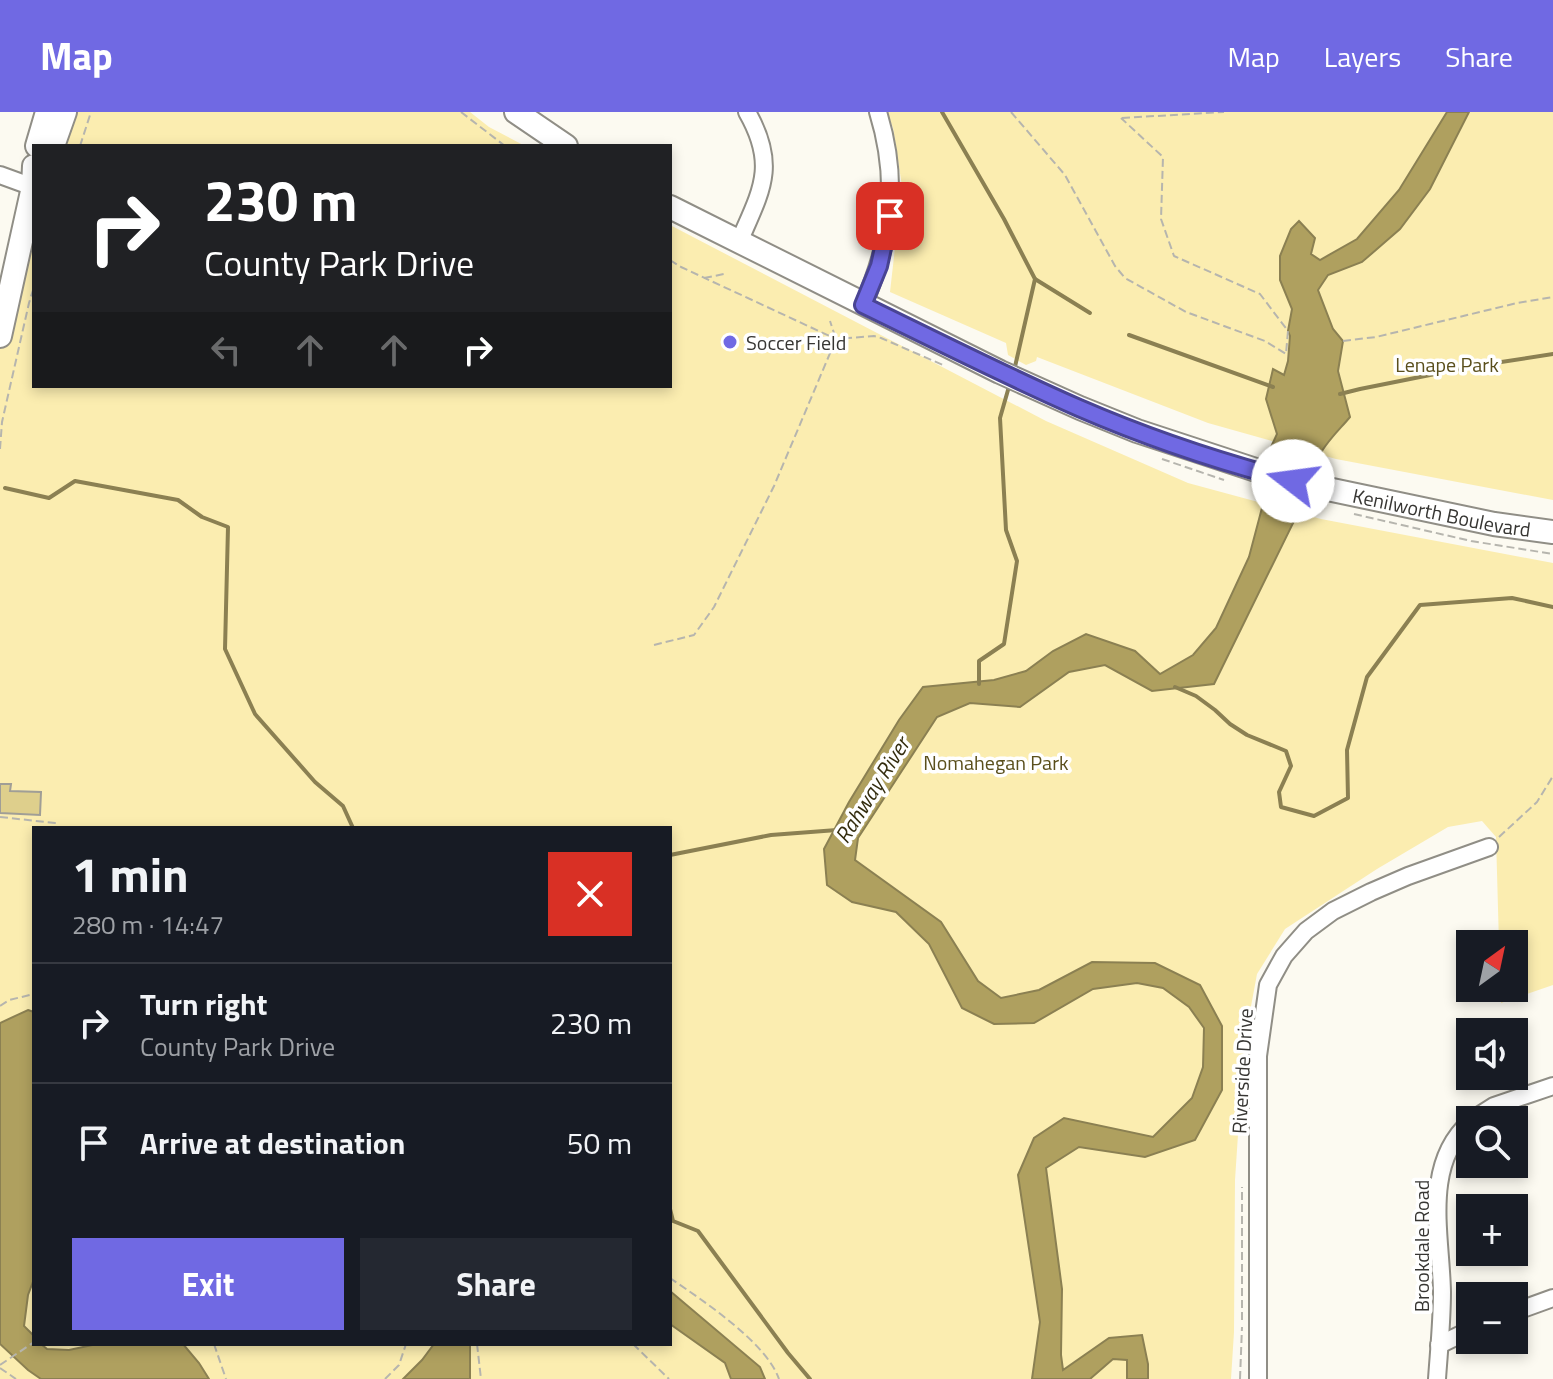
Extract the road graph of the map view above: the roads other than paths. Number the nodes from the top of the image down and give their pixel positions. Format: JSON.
{"nodes":[{"id":1,"x":65,"y":112,"type":"edge"},
{"id":2,"x":516,"y":112,"type":"edge"},
{"id":3,"x":747,"y":112,"type":"edge"},
{"id":4,"x":878,"y":112,"type":"edge"},
{"id":5,"x":44,"y":128,"type":"edge"},
{"id":6,"x":563,"y":144,"type":"edge"},
{"id":7,"x":0,"y":175,"type":"edge"},
{"id":8,"x":32,"y":185,"type":"edge"},
{"id":9,"x":32,"y":195,"type":"edge"},
{"id":10,"x":672,"y":208,"type":"edge"},
{"id":11,"x":739,"y":242,"type":"junction"},
{"id":12,"x":863,"y":305,"type":"junction"},
{"id":13,"x":0,"y":336,"type":"edge"},
{"id":14,"x":1553,"y":532,"type":"edge"},
{"id":15,"x":1489,"y":847,"type":"road end"},
{"id":16,"x":1553,"y":1086,"type":"edge"},
{"id":17,"x":1494,"y":1106,"type":"edge"},
{"id":18,"x":1456,"y":1137,"type":"edge"},
{"id":19,"x":1553,"y":1298,"type":"edge"},
{"id":20,"x":1528,"y":1307,"type":"edge"},
{"id":21,"x":1456,"y":1337,"type":"edge"},
{"id":22,"x":1439,"y":1345,"type":"junction"},
{"id":23,"x":1258,"y":1379,"type":"edge"},
{"id":24,"x":1437,"y":1379,"type":"edge"}],
"edges":[{"from":1,"to":5,"type":"main road"},
{"from":2,"to":6,"type":"main road"},
{"from":3,"to":11,"type":"street"},
{"from":4,"to":12,"type":"street"},
{"from":7,"to":8,"type":"street"},
{"from":9,"to":13,"type":"main road"},
{"from":10,"to":11,"type":"main road","name":"Kenilworth Boulevard"},
{"from":11,"to":12,"type":"main road","name":"Kenilworth Boulevard"},
{"from":12,"to":14,"type":"main road","name":"Kenilworth Boulevard"},
{"from":15,"to":23,"type":"street","name":"Riverside Drive"},
{"from":16,"to":17,"type":"street","name":"Brookdale Road"},
{"from":18,"to":22,"type":"street","name":"Brookdale Road"},
{"from":19,"to":20,"type":"street"},
{"from":21,"to":22,"type":"street"},
{"from":22,"to":24,"type":"street","name":"Brookdale Road"}]}
